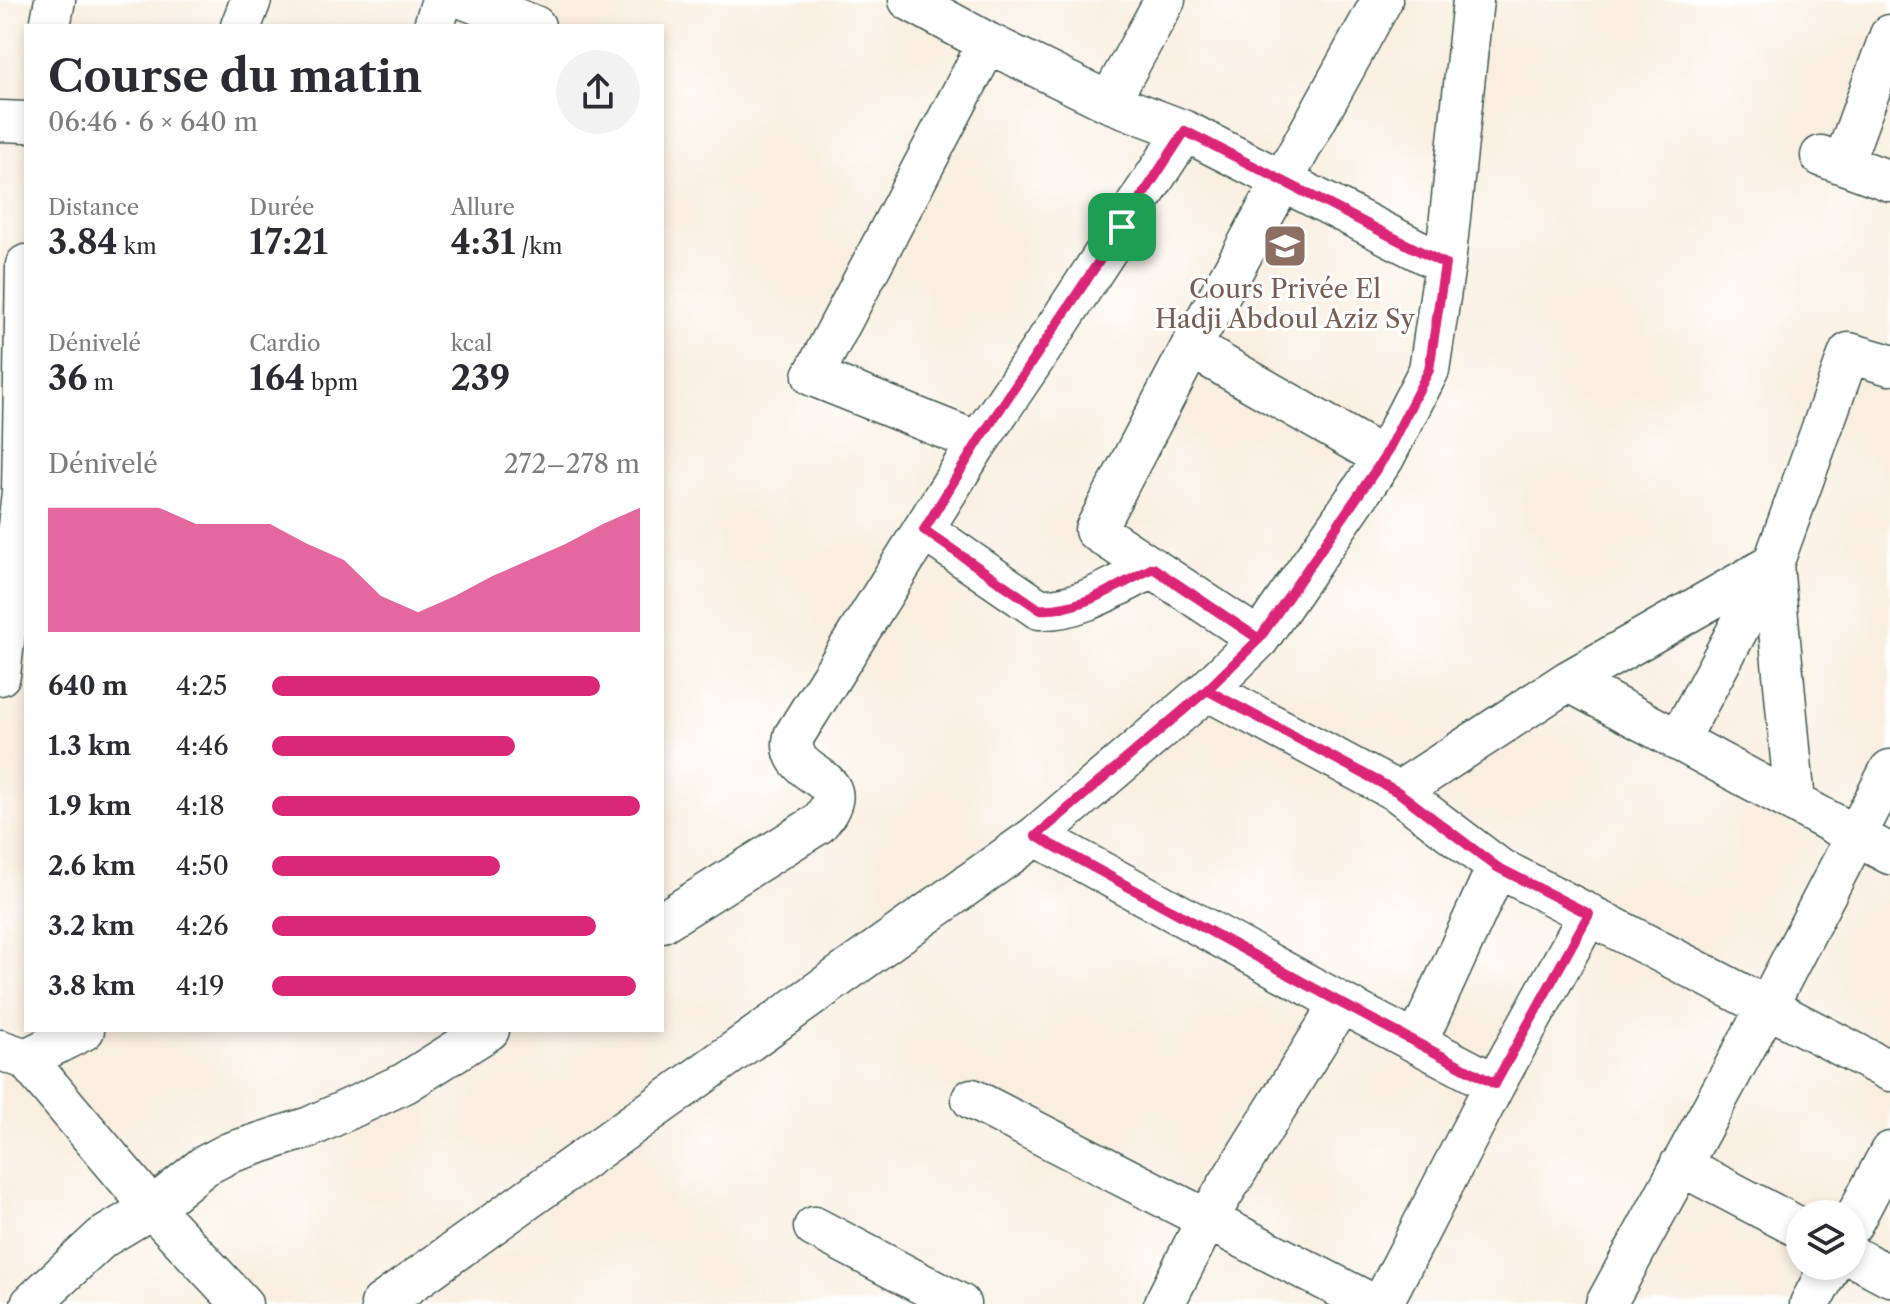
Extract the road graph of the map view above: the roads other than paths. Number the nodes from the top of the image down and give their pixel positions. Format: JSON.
{"nodes":[{"id":1,"x":55,"y":0,"type":"edge"},
{"id":2,"x":251,"y":0,"type":"edge"},
{"id":3,"x":442,"y":0,"type":"edge"},
{"id":4,"x":467,"y":0,"type":"edge"},
{"id":5,"x":909,"y":0,"type":"edge"},
{"id":6,"x":1165,"y":0,"type":"edge"},
{"id":7,"x":1382,"y":0,"type":"edge"},
{"id":8,"x":1473,"y":0,"type":"edge"},
{"id":9,"x":950,"y":9,"type":"edge"},
{"id":10,"x":50,"y":24,"type":"edge"},
{"id":11,"x":242,"y":24,"type":"edge"},
{"id":12,"x":435,"y":24,"type":"edge"},
{"id":13,"x":530,"y":24,"type":"edge"},
{"id":14,"x":1890,"y":35,"type":"edge"},
{"id":15,"x":988,"y":43,"type":"junction"},
{"id":16,"x":1109,"y":102,"type":"junction"},
{"id":17,"x":0,"y":121,"type":"edge"},
{"id":18,"x":24,"y":122,"type":"edge"},
{"id":19,"x":1185,"y":131,"type":"junction"},
{"id":20,"x":1282,"y":181,"type":"junction"},
{"id":21,"x":1890,"y":181,"type":"edge"},
{"id":22,"x":1445,"y":264,"type":"junction"},
{"id":23,"x":0,"y":304,"type":"edge"},
{"id":24,"x":24,"y":305,"type":"edge"},
{"id":25,"x":1191,"y":347,"type":"junction"},
{"id":26,"x":1890,"y":365,"type":"edge"},
{"id":27,"x":24,"y":425,"type":"edge"},
{"id":28,"x":978,"y":442,"type":"junction"},
{"id":29,"x":1384,"y":458,"type":"junction"},
{"id":30,"x":16,"y":495,"type":"edge"},
{"id":31,"x":924,"y":530,"type":"junction"},
{"id":32,"x":1773,"y":564,"type":"junction"},
{"id":33,"x":1153,"y":568,"type":"junction"},
{"id":34,"x":1259,"y":639,"type":"junction"},
{"id":35,"x":0,"y":675,"type":"edge"},
{"id":36,"x":1568,"y":681,"type":"junction"},
{"id":37,"x":1207,"y":690,"type":"junction"},
{"id":38,"x":1678,"y":741,"type":"junction"},
{"id":39,"x":1890,"y":770,"type":"edge"},
{"id":40,"x":1398,"y":792,"type":"junction"},
{"id":41,"x":1795,"y":803,"type":"junction"},
{"id":42,"x":1036,"y":836,"type":"junction"},
{"id":43,"x":1856,"y":836,"type":"junction"},
{"id":44,"x":1890,"y":854,"type":"edge"},
{"id":45,"x":1497,"y":867,"type":"junction"},
{"id":46,"x":1589,"y":914,"type":"junction"},
{"id":47,"x":664,"y":921,"type":"edge"},
{"id":48,"x":1341,"y":1003,"type":"junction"},
{"id":49,"x":1766,"y":1009,"type":"junction"},
{"id":50,"x":78,"y":1032,"type":"edge"},
{"id":51,"x":486,"y":1032,"type":"edge"},
{"id":52,"x":1417,"y":1042,"type":"junction"},
{"id":53,"x":13,"y":1054,"type":"edge"},
{"id":54,"x":1890,"y":1071,"type":"edge"},
{"id":55,"x":1495,"y":1084,"type":"junction"},
{"id":56,"x":972,"y":1099,"type":"dead end"},
{"id":57,"x":1890,"y":1152,"type":"edge"},
{"id":58,"x":1680,"y":1165,"type":"junction"},
{"id":59,"x":1865,"y":1200,"type":"edge"},
{"id":60,"x":152,"y":1208,"type":"junction"},
{"id":61,"x":1207,"y":1219,"type":"junction"},
{"id":62,"x":1786,"y":1221,"type":"edge"},
{"id":63,"x":814,"y":1227,"type":"dead end"},
{"id":64,"x":1866,"y":1263,"type":"edge"},
{"id":65,"x":1890,"y":1276,"type":"edge"},
{"id":66,"x":1823,"y":1280,"type":"edge"},
{"id":67,"x":31,"y":1304,"type":"edge"},
{"id":68,"x":242,"y":1304,"type":"edge"},
{"id":69,"x":381,"y":1304,"type":"edge"},
{"id":70,"x":960,"y":1304,"type":"edge"},
{"id":71,"x":1164,"y":1304,"type":"edge"},
{"id":72,"x":1372,"y":1304,"type":"edge"},
{"id":73,"x":1382,"y":1304,"type":"edge"},
{"id":74,"x":1606,"y":1304,"type":"edge"},
{"id":75,"x":1810,"y":1304,"type":"edge"}],
"edges":[{"from":1,"to":10,"type":"street"},
{"from":2,"to":11,"type":"street"},
{"from":3,"to":12,"type":"street"},
{"from":4,"to":13,"type":"street"},
{"from":5,"to":9,"type":"street"},
{"from":6,"to":16,"type":"street"},
{"from":7,"to":20,"type":"street"},
{"from":8,"to":22,"type":"street"},
{"from":9,"to":15,"type":"street"},
{"from":14,"to":21,"type":"street"},
{"from":15,"to":16,"type":"street"},
{"from":15,"to":28,"type":"street"},
{"from":16,"to":19,"type":"street"},
{"from":17,"to":18,"type":"street"},
{"from":19,"to":20,"type":"street"},
{"from":19,"to":28,"type":"street"},
{"from":20,"to":22,"type":"street"},
{"from":20,"to":25,"type":"street"},
{"from":22,"to":29,"type":"street"},
{"from":23,"to":24,"type":"street"},
{"from":25,"to":29,"type":"street"},
{"from":25,"to":33,"type":"street"},
{"from":26,"to":32,"type":"street"},
{"from":27,"to":30,"type":"street"},
{"from":28,"to":31,"type":"street"},
{"from":29,"to":34,"type":"street"},
{"from":30,"to":35,"type":"street"},
{"from":31,"to":33,"type":"street"},
{"from":31,"to":47,"type":"street"},
{"from":32,"to":36,"type":"street"},
{"from":32,"to":38,"type":"street"},
{"from":32,"to":41,"type":"street"},
{"from":33,"to":34,"type":"street"},
{"from":34,"to":37,"type":"street"},
{"from":36,"to":38,"type":"street"},
{"from":36,"to":40,"type":"street"},
{"from":37,"to":40,"type":"street"},
{"from":37,"to":42,"type":"street"},
{"from":38,"to":41,"type":"street"},
{"from":39,"to":43,"type":"street"},
{"from":40,"to":45,"type":"street"},
{"from":41,"to":43,"type":"street"},
{"from":42,"to":48,"type":"street"},
{"from":42,"to":69,"type":"street"},
{"from":43,"to":44,"type":"street"},
{"from":43,"to":49,"type":"street"},
{"from":45,"to":46,"type":"street"},
{"from":45,"to":52,"type":"street"},
{"from":46,"to":49,"type":"street"},
{"from":46,"to":55,"type":"street"},
{"from":48,"to":52,"type":"street"},
{"from":48,"to":61,"type":"street"},
{"from":49,"to":54,"type":"street"},
{"from":49,"to":58,"type":"street"},
{"from":50,"to":53,"type":"street"},
{"from":51,"to":60,"type":"street"},
{"from":52,"to":55,"type":"street"},
{"from":53,"to":60,"type":"street"},
{"from":55,"to":73,"type":"street"},
{"from":56,"to":61,"type":"street"},
{"from":57,"to":59,"type":"street"},
{"from":58,"to":62,"type":"street"},
{"from":58,"to":74,"type":"street"},
{"from":60,"to":67,"type":"street"},
{"from":60,"to":68,"type":"street"},
{"from":61,"to":71,"type":"street"},
{"from":61,"to":72,"type":"street"},
{"from":63,"to":70,"type":"street"},
{"from":64,"to":65,"type":"street"},
{"from":66,"to":75,"type":"street"}]}
